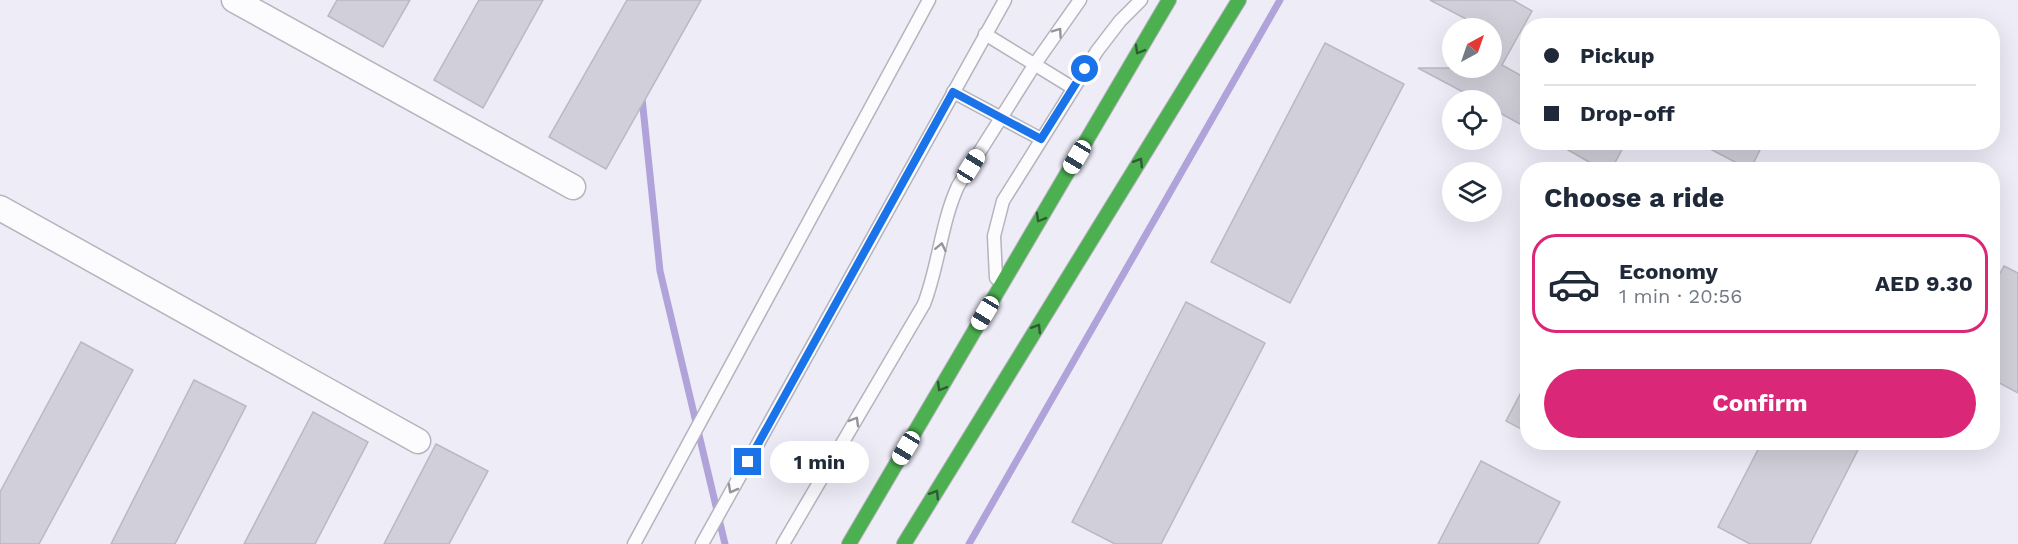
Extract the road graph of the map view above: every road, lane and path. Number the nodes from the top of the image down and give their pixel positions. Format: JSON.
{"nodes":[{"id":1,"x":234,"y":0,"type":"edge"},
{"id":2,"x":929,"y":0,"type":"edge"},
{"id":3,"x":1005,"y":0,"type":"edge"},
{"id":4,"x":1080,"y":0,"type":"edge"},
{"id":5,"x":1141,"y":0,"type":"edge"},
{"id":6,"x":1169,"y":0,"type":"edge"},
{"id":7,"x":1239,"y":0,"type":"edge"},
{"id":8,"x":986,"y":34,"type":"junction"},
{"id":9,"x":1035,"y":64,"type":"junction"},
{"id":10,"x":1074,"y":88,"type":"junction"},
{"id":11,"x":953,"y":92,"type":"junction"},
{"id":12,"x":1001,"y":118,"type":"junction"},
{"id":13,"x":1041,"y":139,"type":"junction"},
{"id":14,"x":573,"y":188,"type":"dead end"},
{"id":15,"x":0,"y":208,"type":"edge"},
{"id":16,"x":996,"y":294,"type":"junction"},
{"id":17,"x":418,"y":441,"type":"dead end"},
{"id":18,"x":634,"y":544,"type":"edge"},
{"id":19,"x":702,"y":544,"type":"edge"},
{"id":20,"x":783,"y":544,"type":"edge"},
{"id":21,"x":849,"y":544,"type":"edge"},
{"id":22,"x":904,"y":544,"type":"edge"}],
"edges":[{"from":1,"to":14,"type":"street"},
{"from":2,"to":18,"type":"lane"},
{"from":3,"to":8,"type":"lane"},
{"from":9,"to":4,"type":"lane","one_way":true},
{"from":5,"to":10,"type":"lane"},
{"from":6,"to":16,"type":"street","one_way":true},
{"from":22,"to":7,"type":"street","one_way":true},
{"from":8,"to":9,"type":"lane"},
{"from":8,"to":11,"type":"lane"},
{"from":9,"to":10,"type":"lane"},
{"from":9,"to":12,"type":"lane"},
{"from":10,"to":13,"type":"lane"},
{"from":11,"to":12,"type":"lane"},
{"from":11,"to":19,"type":"lane","one_way":true},
{"from":12,"to":13,"type":"lane"},
{"from":20,"to":12,"type":"lane","one_way":true},
{"from":13,"to":16,"type":"lane"},
{"from":15,"to":17,"type":"street"},
{"from":16,"to":21,"type":"street","one_way":true}]}
